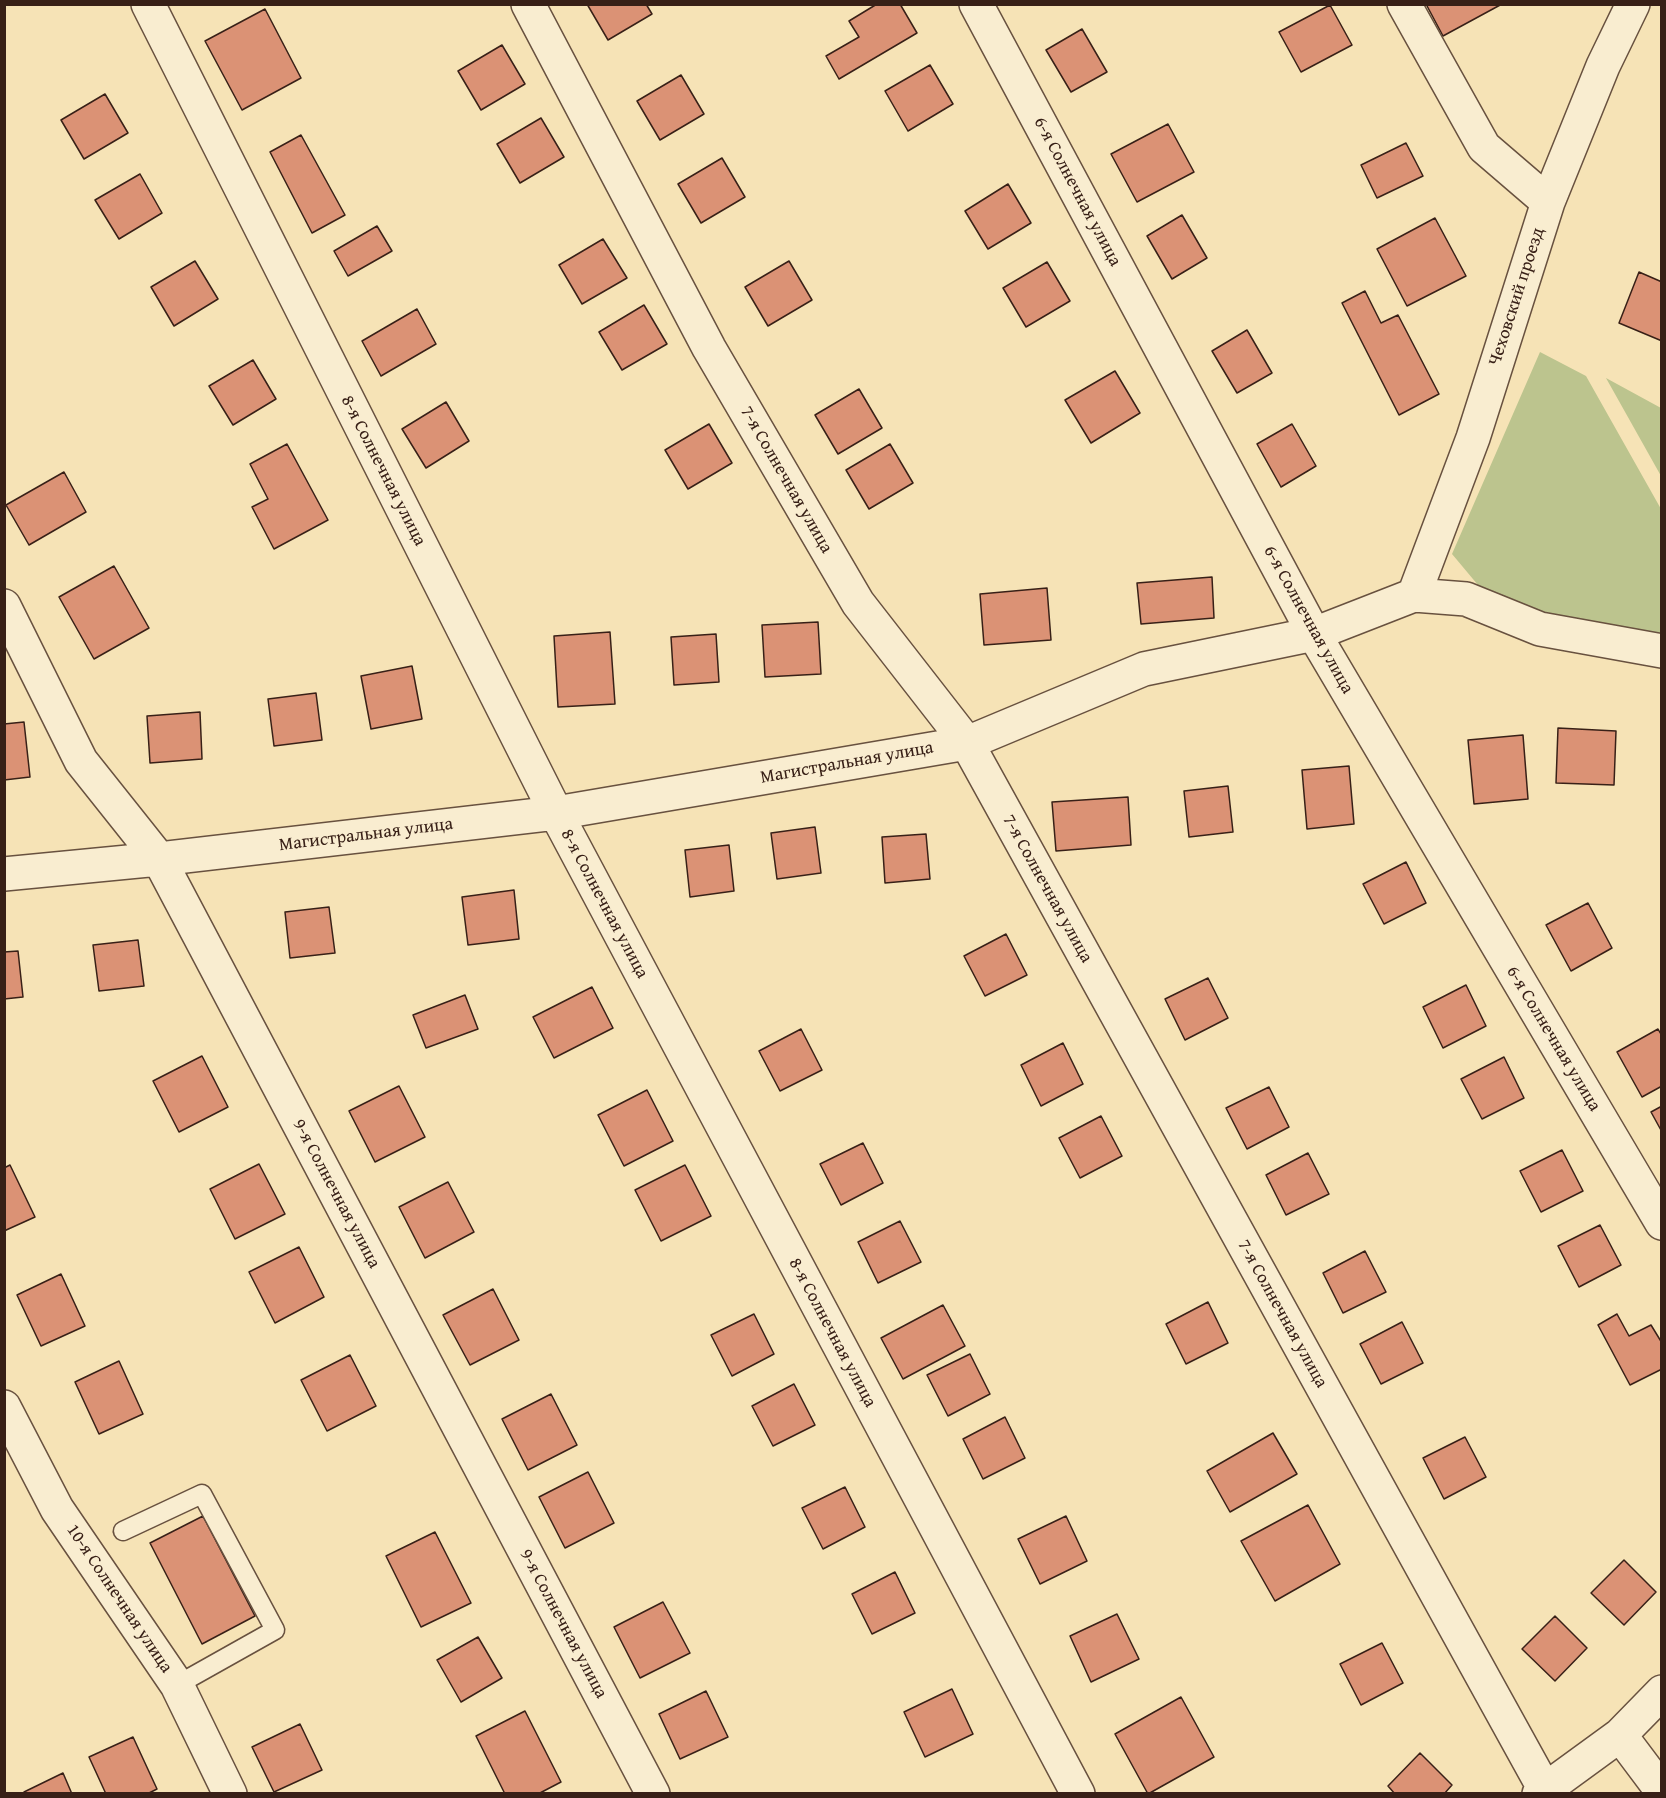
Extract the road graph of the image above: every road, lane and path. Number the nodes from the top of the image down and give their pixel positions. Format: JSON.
{"nodes":[{"id":1,"x":148,"y":4,"type":"edge"},
{"id":2,"x":528,"y":4,"type":"edge"},
{"id":3,"x":976,"y":4,"type":"edge"},
{"id":4,"x":1404,"y":4,"type":"edge"},
{"id":5,"x":1633,"y":4,"type":"edge"},
{"id":6,"x":1548,"y":202,"type":"junction"},
{"id":7,"x":1414,"y":595,"type":"junction"},
{"id":8,"x":4,"y":606,"type":"edge"},
{"id":9,"x":1314,"y":634,"type":"junction"},
{"id":10,"x":1662,"y":651,"type":"edge"},
{"id":11,"x":966,"y":743,"type":"junction"},
{"id":12,"x":556,"y":813,"type":"junction"},
{"id":13,"x":159,"y":859,"type":"junction"},
{"id":14,"x":4,"y":874,"type":"edge"},
{"id":15,"x":1662,"y":1223,"type":"edge"},
{"id":16,"x":4,"y":1407,"type":"edge"},
{"id":17,"x":123,"y":1531,"type":"dead end"},
{"id":18,"x":177,"y":1685,"type":"junction"},
{"id":19,"x":1662,"y":1692,"type":"edge"},
{"id":20,"x":1620,"y":1735,"type":"junction"},
{"id":21,"x":1662,"y":1791,"type":"edge"},
{"id":22,"x":1542,"y":1792,"type":"edge"},
{"id":23,"x":230,"y":1794,"type":"edge"},
{"id":24,"x":653,"y":1794,"type":"edge"},
{"id":25,"x":1078,"y":1794,"type":"edge"}],
"edges":[{"from":1,"to":12,"type":"street","name":"8-я Солнечная улица"},
{"from":2,"to":11,"type":"street","name":"7-я Солнечная улица"},
{"from":3,"to":9,"type":"street","name":"6-я Солнечная улица"},
{"from":4,"to":6,"type":"street"},
{"from":5,"to":6,"type":"street","name":"Чеховский проезд"},
{"from":6,"to":7,"type":"street","name":"Чеховский проезд"},
{"from":7,"to":9,"type":"street","name":"Магистральная улица"},
{"from":7,"to":10,"type":"street","name":"Магистральная улица"},
{"from":8,"to":13,"type":"street","name":"9-я Солнечная улица"},
{"from":9,"to":11,"type":"street","name":"Магистральная улица"},
{"from":9,"to":15,"type":"street","name":"6-я Солнечная улица"},
{"from":11,"to":12,"type":"street","name":"Магистральная улица"},
{"from":11,"to":22,"type":"street","name":"7-я Солнечная улица"},
{"from":12,"to":13,"type":"street","name":"Магистральная улица"},
{"from":12,"to":25,"type":"street","name":"8-я Солнечная улица"},
{"from":13,"to":14,"type":"street","name":"Магистральная улица"},
{"from":13,"to":24,"type":"street","name":"9-я Солнечная улица"},
{"from":16,"to":18,"type":"street","name":"10-я Солнечная улица"},
{"from":17,"to":18,"type":"lane"},
{"from":18,"to":23,"type":"street","name":"10-я Солнечная улица"},
{"from":19,"to":20,"type":"street"},
{"from":20,"to":21,"type":"street"},
{"from":20,"to":22,"type":"street"}]}
